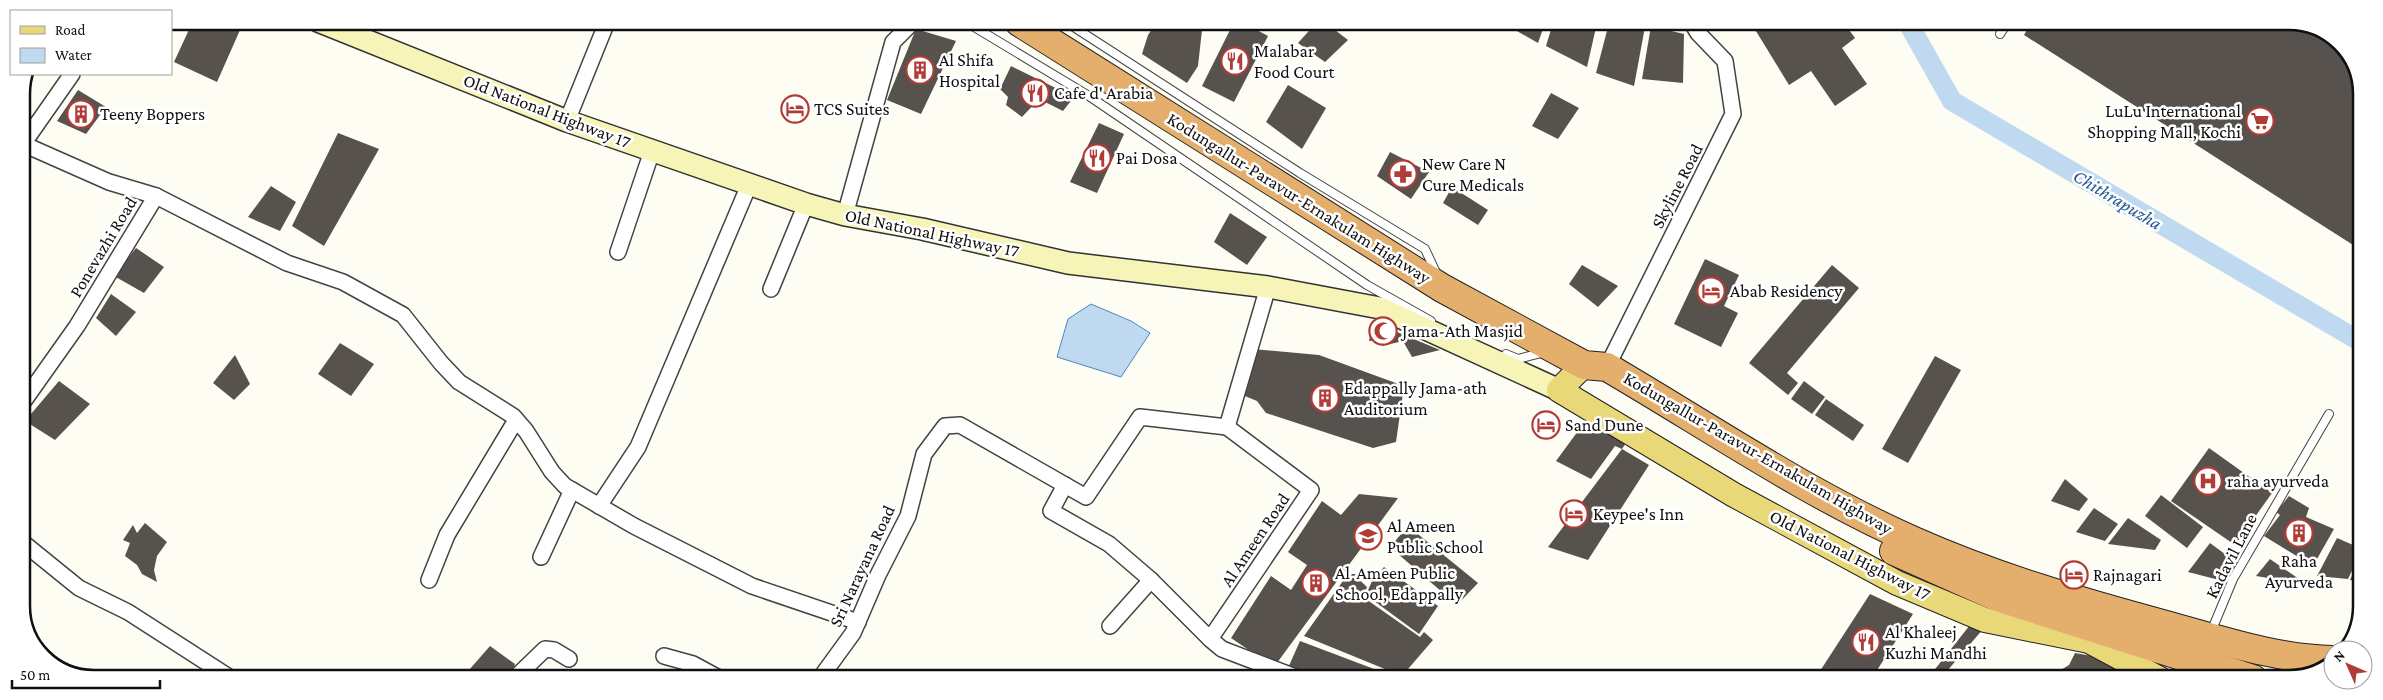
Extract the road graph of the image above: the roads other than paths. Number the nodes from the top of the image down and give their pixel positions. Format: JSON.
{"nodes":[{"id":1,"x":338,"y":30,"type":"edge"},
{"id":2,"x":604,"y":30,"type":"edge"},
{"id":3,"x":905,"y":30,"type":"edge"},
{"id":4,"x":979,"y":30,"type":"edge"},
{"id":5,"x":1032,"y":30,"type":"edge"},
{"id":6,"x":1078,"y":30,"type":"edge"},
{"id":7,"x":1696,"y":30,"type":"edge"},
{"id":8,"x":2003,"y":30,"type":"edge"},
{"id":9,"x":2000,"y":34,"type":"dead end"},
{"id":10,"x":71,"y":75,"type":"edge"},
{"id":11,"x":567,"y":121,"type":"junction"},
{"id":12,"x":30,"y":133,"type":"edge"},
{"id":13,"x":30,"y":147,"type":"edge"},
{"id":14,"x":652,"y":151,"type":"junction"},
{"id":15,"x":749,"y":185,"type":"junction"},
{"id":16,"x":156,"y":196,"type":"junction"},
{"id":17,"x":806,"y":204,"type":"junction"},
{"id":18,"x":845,"y":215,"type":"junction"},
{"id":19,"x":618,"y":252,"type":"dead end"},
{"id":20,"x":1268,"y":287,"type":"junction"},
{"id":21,"x":1442,"y":288,"type":"junction"},
{"id":22,"x":772,"y":289,"type":"dead end"},
{"id":23,"x":1485,"y":346,"type":"dead end"},
{"id":24,"x":1553,"y":349,"type":"junction"},
{"id":25,"x":1501,"y":353,"type":"dead end"},
{"id":26,"x":1595,"y":366,"type":"junction"},
{"id":27,"x":1558,"y":390,"type":"junction"},
{"id":28,"x":30,"y":392,"type":"edge"},
{"id":29,"x":2329,"y":414,"type":"dead end"},
{"id":30,"x":516,"y":420,"type":"junction"},
{"id":31,"x":1227,"y":427,"type":"junction"},
{"id":32,"x":1066,"y":486,"type":"junction"},
{"id":33,"x":572,"y":490,"type":"junction"},
{"id":34,"x":599,"y":506,"type":"junction"},
{"id":35,"x":30,"y":548,"type":"edge"},
{"id":36,"x":541,"y":557,"type":"dead end"},
{"id":37,"x":430,"y":580,"type":"dead end"},
{"id":38,"x":1151,"y":580,"type":"junction"},
{"id":39,"x":858,"y":622,"type":"junction"},
{"id":40,"x":1110,"y":626,"type":"dead end"},
{"id":41,"x":2089,"y":634,"type":"junction"},
{"id":42,"x":2209,"y":637,"type":"junction"},
{"id":43,"x":1210,"y":639,"type":"junction"},
{"id":44,"x":664,"y":656,"type":"dead end"},
{"id":45,"x":569,"y":659,"type":"dead end"},
{"id":46,"x":2323,"y":660,"type":"edge"},
{"id":47,"x":220,"y":670,"type":"edge"},
{"id":48,"x":524,"y":670,"type":"edge"},
{"id":49,"x":704,"y":670,"type":"edge"},
{"id":50,"x":826,"y":670,"type":"edge"},
{"id":51,"x":1256,"y":670,"type":"edge"},
{"id":52,"x":2146,"y":670,"type":"edge"},
{"id":53,"x":2220,"y":670,"type":"edge"}],
"edges":[{"from":1,"to":11,"type":"street","name":"Old National Highway 17"},
{"from":2,"to":11,"type":"street"},
{"from":3,"to":18,"type":"street"},
{"from":4,"to":23,"type":"lane"},
{"from":5,"to":21,"type":"highway","name":"Kodungallur-Paravur-Ernakulam Highway"},
{"from":6,"to":21,"type":"lane"},
{"from":7,"to":26,"type":"street","name":"Skyline Road"},
{"from":8,"to":9,"type":"lane"},
{"from":10,"to":12,"type":"street","name":"Ponevazhi Road"},
{"from":11,"to":14,"type":"street","name":"Old National Highway 17"},
{"from":13,"to":16,"type":"street","name":"Ponevazhi Road"},
{"from":14,"to":15,"type":"street","name":"Old National Highway 17"},
{"from":14,"to":19,"type":"street"},
{"from":15,"to":17,"type":"street","name":"Old National Highway 17"},
{"from":15,"to":34,"type":"street"},
{"from":16,"to":28,"type":"street","name":"Ponevazhi Road"},
{"from":16,"to":30,"type":"street"},
{"from":17,"to":18,"type":"street","name":"Old National Highway 17"},
{"from":17,"to":22,"type":"street"},
{"from":18,"to":20,"type":"street","name":"Old National Highway 17"},
{"from":20,"to":27,"type":"street","name":"Old National Highway 17"},
{"from":20,"to":31,"type":"street"},
{"from":21,"to":24,"type":"highway","name":"Kodungallur-Paravur-Ernakulam Highway"},
{"from":24,"to":25,"type":"lane"},
{"from":24,"to":26,"type":"highway","name":"Kodungallur-Paravur-Ernakulam Highway"},
{"from":26,"to":27,"type":"main road"},
{"from":26,"to":41,"type":"highway","name":"Kodungallur-Paravur-Ernakulam Highway"},
{"from":26,"to":42,"type":"highway","name":"Kodungallur-Paravur-Ernakulam Highway"},
{"from":27,"to":41,"type":"main road","name":"Old National Highway 17"},
{"from":29,"to":42,"type":"lane","name":"Kadavil Lane"},
{"from":30,"to":33,"type":"street"},
{"from":30,"to":37,"type":"street"},
{"from":31,"to":32,"type":"street","name":"Sri Narayana Road"},
{"from":31,"to":43,"type":"street","name":"Al Ameen Road"},
{"from":32,"to":38,"type":"street"},
{"from":32,"to":39,"type":"street","name":"Sri Narayana Road"},
{"from":33,"to":34,"type":"street"},
{"from":33,"to":36,"type":"street"},
{"from":34,"to":39,"type":"street"},
{"from":35,"to":47,"type":"street"},
{"from":38,"to":40,"type":"street"},
{"from":38,"to":43,"type":"street"},
{"from":39,"to":50,"type":"street","name":"Sri Narayana Road"},
{"from":41,"to":52,"type":"main road","name":"Old National Highway 17"},
{"from":41,"to":53,"type":"highway","name":"Kodungallur-Paravur-Ernakulam Highway"},
{"from":42,"to":46,"type":"highway","name":"Kodungallur-Paravur-Ernakulam Highway"},
{"from":43,"to":51,"type":"street"},
{"from":44,"to":49,"type":"street"},
{"from":45,"to":48,"type":"street"}]}
